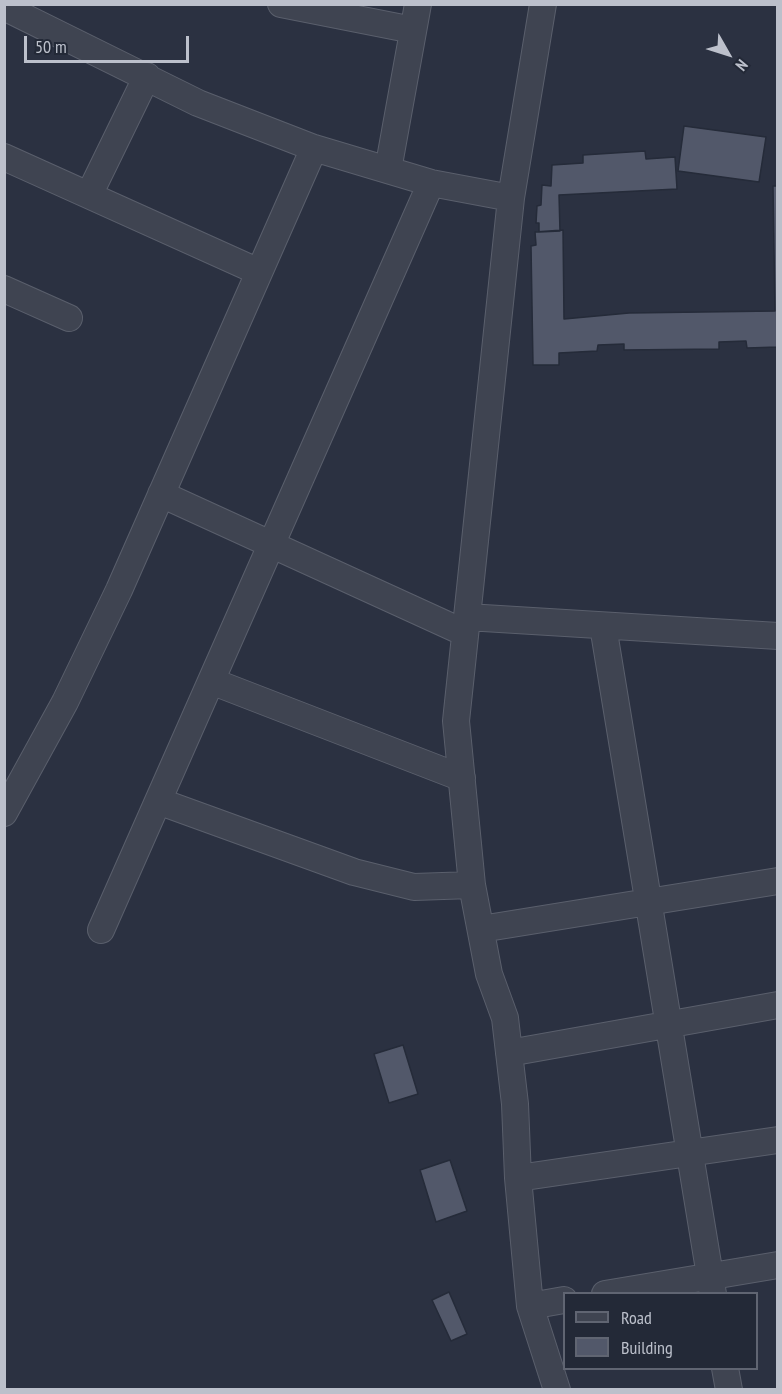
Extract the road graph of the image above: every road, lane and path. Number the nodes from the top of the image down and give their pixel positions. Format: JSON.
{"nodes":[{"id":1,"x":281,"y":4,"type":"edge"},
{"id":2,"x":418,"y":4,"type":"edge"},
{"id":3,"x":543,"y":4,"type":"edge"},
{"id":4,"x":14,"y":8,"type":"edge"},
{"id":5,"x":413,"y":30,"type":"junction"},
{"id":6,"x":147,"y":76,"type":"junction"},
{"id":7,"x":314,"y":148,"type":"junction"},
{"id":8,"x":4,"y":157,"type":"edge"},
{"id":9,"x":388,"y":170,"type":"junction"},
{"id":10,"x":431,"y":183,"type":"junction"},
{"id":11,"x":89,"y":195,"type":"junction"},
{"id":12,"x":512,"y":198,"type":"junction"},
{"id":13,"x":259,"y":272,"type":"junction"},
{"id":14,"x":4,"y":289,"type":"edge"},
{"id":15,"x":69,"y":318,"type":"dead end"},
{"id":16,"x":161,"y":494,"type":"junction"},
{"id":17,"x":271,"y":545,"type":"junction"},
{"id":18,"x":466,"y":625,"type":"junction"},
{"id":19,"x":603,"y":626,"type":"junction"},
{"id":20,"x":777,"y":636,"type":"edge"},
{"id":21,"x":211,"y":681,"type":"junction"},
{"id":22,"x":462,"y":778,"type":"junction"},
{"id":23,"x":158,"y":801,"type":"junction"},
{"id":24,"x":4,"y":813,"type":"edge"},
{"id":25,"x":777,"y":881,"type":"edge"},
{"id":26,"x":472,"y":885,"type":"junction"},
{"id":27,"x":648,"y":902,"type":"junction"},
{"id":28,"x":481,"y":929,"type":"junction"},
{"id":29,"x":101,"y":930,"type":"dead end"},
{"id":30,"x":777,"y":1005,"type":"edge"},
{"id":31,"x":669,"y":1025,"type":"junction"},
{"id":32,"x":509,"y":1053,"type":"junction"},
{"id":33,"x":777,"y":1140,"type":"edge"},
{"id":34,"x":690,"y":1153,"type":"junction"},
{"id":35,"x":518,"y":1178,"type":"junction"},
{"id":36,"x":777,"y":1265,"type":"edge"},
{"id":37,"x":712,"y":1285,"type":"edge"},
{"id":38,"x":618,"y":1292,"type":"edge"},
{"id":39,"x":563,"y":1300,"type":"edge"},
{"id":40,"x":530,"y":1306,"type":"junction"},
{"id":41,"x":725,"y":1370,"type":"edge"},
{"id":42,"x":557,"y":1389,"type":"edge"},
{"id":43,"x":729,"y":1389,"type":"edge"}],
"edges":[{"from":1,"to":5,"type":"street"},
{"from":2,"to":5,"type":"street"},
{"from":3,"to":12,"type":"street"},
{"from":4,"to":6,"type":"street"},
{"from":5,"to":9,"type":"street"},
{"from":6,"to":7,"type":"street"},
{"from":6,"to":11,"type":"street"},
{"from":7,"to":9,"type":"street"},
{"from":7,"to":13,"type":"street"},
{"from":8,"to":11,"type":"street"},
{"from":9,"to":10,"type":"street"},
{"from":10,"to":12,"type":"street"},
{"from":10,"to":17,"type":"street"},
{"from":11,"to":13,"type":"street"},
{"from":12,"to":18,"type":"street"},
{"from":13,"to":16,"type":"street"},
{"from":14,"to":15,"type":"street"},
{"from":16,"to":17,"type":"street"},
{"from":16,"to":24,"type":"street"},
{"from":17,"to":18,"type":"street"},
{"from":17,"to":21,"type":"street"},
{"from":18,"to":19,"type":"street"},
{"from":18,"to":22,"type":"street"},
{"from":19,"to":20,"type":"street"},
{"from":19,"to":27,"type":"street"},
{"from":21,"to":22,"type":"street"},
{"from":21,"to":23,"type":"street"},
{"from":22,"to":26,"type":"street"},
{"from":23,"to":26,"type":"street"},
{"from":23,"to":29,"type":"street"},
{"from":25,"to":27,"type":"street"},
{"from":26,"to":28,"type":"street"},
{"from":27,"to":28,"type":"street"},
{"from":27,"to":31,"type":"street"},
{"from":28,"to":32,"type":"street"},
{"from":30,"to":31,"type":"street"},
{"from":31,"to":32,"type":"street"},
{"from":31,"to":34,"type":"street"},
{"from":32,"to":35,"type":"street"},
{"from":33,"to":34,"type":"street"},
{"from":34,"to":35,"type":"street"},
{"from":34,"to":37,"type":"street"},
{"from":35,"to":40,"type":"street"},
{"from":36,"to":37,"type":"street"},
{"from":37,"to":38,"type":"street"},
{"from":39,"to":40,"type":"street"},
{"from":40,"to":42,"type":"street"},
{"from":41,"to":43,"type":"street"}]}
